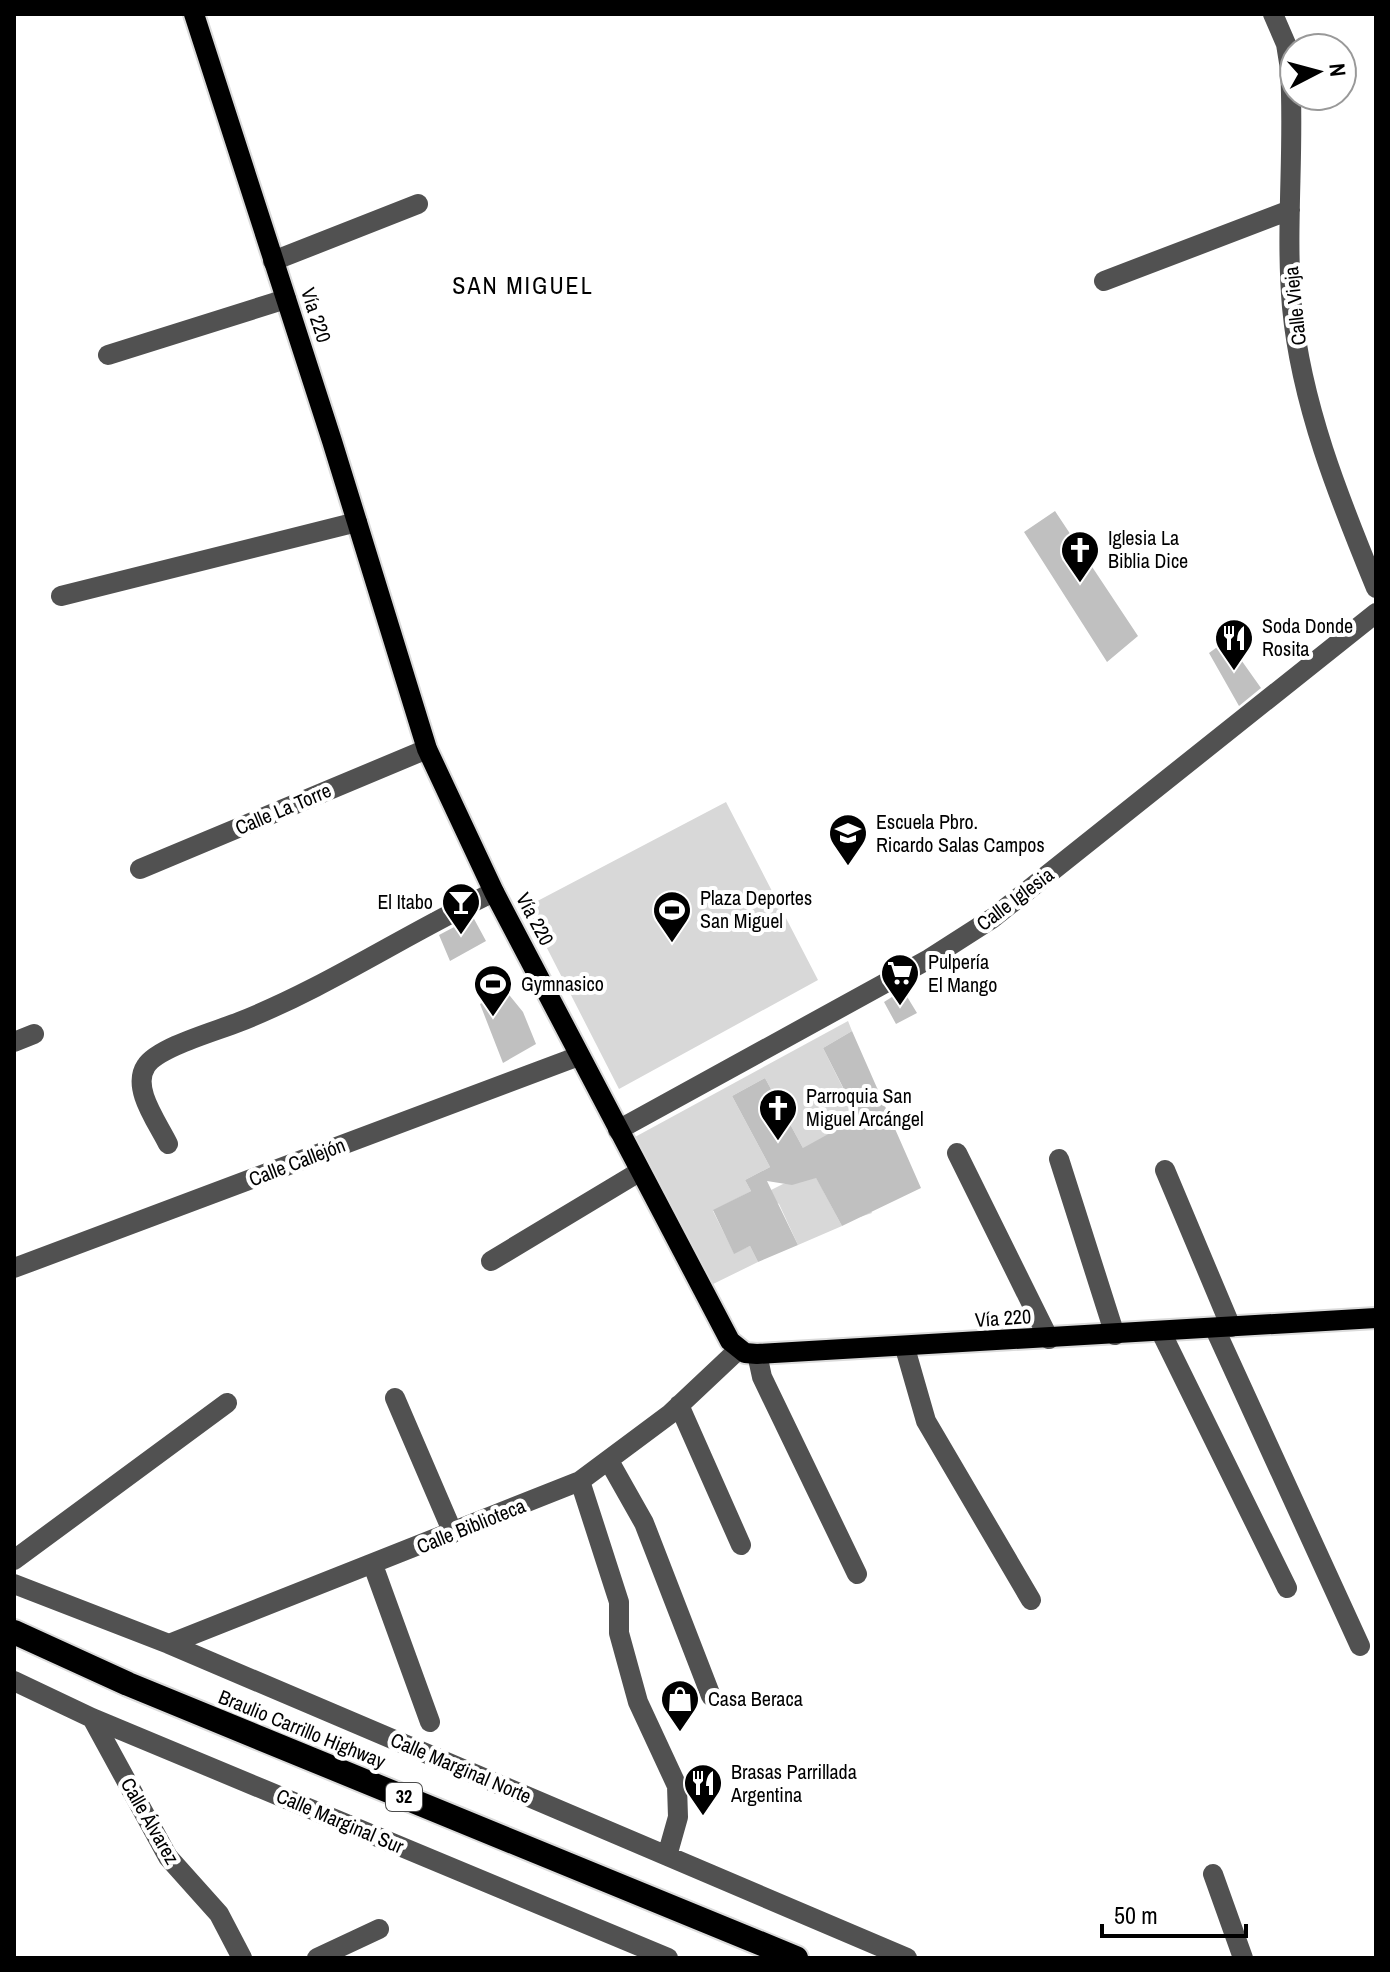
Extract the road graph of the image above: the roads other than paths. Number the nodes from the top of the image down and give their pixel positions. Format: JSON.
{"nodes":[{"id":1,"x":194,"y":14,"type":"edge"},
{"id":2,"x":1273,"y":14,"type":"edge"},
{"id":3,"x":418,"y":204,"type":"dead end"},
{"id":4,"x":1290,"y":210,"type":"junction"},
{"id":5,"x":273,"y":261,"type":"junction"},
{"id":6,"x":1104,"y":281,"type":"dead end"},
{"id":7,"x":286,"y":299,"type":"junction"},
{"id":8,"x":108,"y":355,"type":"dead end"},
{"id":9,"x":357,"y":522,"type":"junction"},
{"id":10,"x":1376,"y":588,"type":"edge"},
{"id":11,"x":61,"y":596,"type":"dead end"},
{"id":12,"x":1376,"y":613,"type":"edge"},
{"id":13,"x":427,"y":749,"type":"junction"},
{"id":14,"x":140,"y":869,"type":"dead end"},
{"id":15,"x":494,"y":892,"type":"junction"},
{"id":16,"x":34,"y":1034,"type":"dead end"},
{"id":17,"x":14,"y":1042,"type":"edge"},
{"id":18,"x":579,"y":1056,"type":"junction"},
{"id":19,"x":618,"y":1130,"type":"junction"},
{"id":20,"x":168,"y":1144,"type":"dead end"},
{"id":21,"x":957,"y":1153,"type":"dead end"},
{"id":22,"x":1059,"y":1159,"type":"dead end"},
{"id":23,"x":1165,"y":1170,"type":"dead end"},
{"id":24,"x":639,"y":1172,"type":"junction"},
{"id":25,"x":491,"y":1261,"type":"dead end"},
{"id":26,"x":14,"y":1268,"type":"edge"},
{"id":27,"x":1376,"y":1318,"type":"edge"},
{"id":28,"x":1223,"y":1328,"type":"junction"},
{"id":29,"x":1161,"y":1332,"type":"junction"},
{"id":30,"x":1115,"y":1335,"type":"junction"},
{"id":31,"x":1049,"y":1339,"type":"junction"},
{"id":32,"x":905,"y":1348,"type":"junction"},
{"id":33,"x":748,"y":1352,"type":"junction"},
{"id":34,"x":395,"y":1398,"type":"dead end"},
{"id":35,"x":227,"y":1403,"type":"dead end"},
{"id":36,"x":679,"y":1405,"type":"junction"},
{"id":37,"x":609,"y":1461,"type":"junction"},
{"id":38,"x":580,"y":1481,"type":"junction"},
{"id":39,"x":453,"y":1533,"type":"junction"},
{"id":40,"x":741,"y":1545,"type":"dead end"},
{"id":41,"x":14,"y":1560,"type":"edge"},
{"id":42,"x":373,"y":1565,"type":"junction"},
{"id":43,"x":857,"y":1574,"type":"dead end"},
{"id":44,"x":14,"y":1584,"type":"edge"},
{"id":45,"x":1287,"y":1588,"type":"dead end"},
{"id":46,"x":1031,"y":1600,"type":"dead end"},
{"id":47,"x":14,"y":1632,"type":"edge"},
{"id":48,"x":169,"y":1644,"type":"junction"},
{"id":49,"x":1360,"y":1646,"type":"dead end"},
{"id":50,"x":14,"y":1681,"type":"edge"},
{"id":51,"x":711,"y":1696,"type":"dead end"},
{"id":52,"x":92,"y":1718,"type":"junction"},
{"id":53,"x":430,"y":1722,"type":"dead end"},
{"id":54,"x":667,"y":1856,"type":"junction"},
{"id":55,"x":1213,"y":1874,"type":"dead end"},
{"id":56,"x":379,"y":1929,"type":"dead end"},
{"id":57,"x":242,"y":1958,"type":"edge"},
{"id":58,"x":317,"y":1958,"type":"edge"},
{"id":59,"x":668,"y":1958,"type":"edge"},
{"id":60,"x":796,"y":1958,"type":"edge"},
{"id":61,"x":907,"y":1958,"type":"edge"},
{"id":62,"x":1243,"y":1958,"type":"edge"}],
"edges":[{"from":1,"to":5,"type":"main road","name":"Vía 220"},
{"from":2,"to":4,"type":"street","name":"Calle Vieja"},
{"from":3,"to":5,"type":"street"},
{"from":4,"to":6,"type":"street"},
{"from":4,"to":10,"type":"street","name":"Calle Vieja"},
{"from":5,"to":7,"type":"main road","name":"Vía 220"},
{"from":7,"to":8,"type":"street"},
{"from":7,"to":9,"type":"main road","name":"Vía 220"},
{"from":9,"to":11,"type":"street"},
{"from":9,"to":13,"type":"main road","name":"Vía 220"},
{"from":12,"to":19,"type":"street","name":"Calle Iglesia"},
{"from":13,"to":14,"type":"street","name":"Calle La Torre"},
{"from":13,"to":15,"type":"main road","name":"Vía 220"},
{"from":15,"to":18,"type":"main road","name":"Vía 220"},
{"from":15,"to":20,"type":"street"},
{"from":16,"to":17,"type":"street"},
{"from":18,"to":19,"type":"main road","name":"Vía 220"},
{"from":18,"to":26,"type":"street","name":"Calle Callejón"},
{"from":19,"to":24,"type":"main road","name":"Vía 220"},
{"from":21,"to":31,"type":"street"},
{"from":22,"to":30,"type":"street"},
{"from":23,"to":28,"type":"street"},
{"from":24,"to":25,"type":"street"},
{"from":24,"to":33,"type":"main road","name":"Vía 220"},
{"from":27,"to":28,"type":"main road","name":"Vía 220"},
{"from":28,"to":29,"type":"main road","name":"Vía 220"},
{"from":28,"to":49,"type":"street"},
{"from":29,"to":30,"type":"main road","name":"Vía 220"},
{"from":29,"to":45,"type":"street"},
{"from":30,"to":31,"type":"main road","name":"Vía 220"},
{"from":31,"to":32,"type":"main road","name":"Vía 220"},
{"from":32,"to":33,"type":"main road","name":"Vía 220"},
{"from":32,"to":46,"type":"street"},
{"from":33,"to":36,"type":"street","name":"Calle Biblioteca"},
{"from":33,"to":43,"type":"street"},
{"from":34,"to":39,"type":"street"},
{"from":35,"to":41,"type":"street"},
{"from":36,"to":37,"type":"street","name":"Calle Biblioteca"},
{"from":36,"to":40,"type":"street"},
{"from":37,"to":38,"type":"street","name":"Calle Biblioteca"},
{"from":37,"to":51,"type":"street"},
{"from":38,"to":39,"type":"street","name":"Calle Biblioteca"},
{"from":38,"to":54,"type":"street"},
{"from":39,"to":42,"type":"street","name":"Calle Biblioteca"},
{"from":42,"to":48,"type":"street","name":"Calle Biblioteca"},
{"from":42,"to":53,"type":"street"},
{"from":44,"to":48,"type":"street","name":"Calle Marginal Norte"},
{"from":47,"to":60,"type":"highway","name":"Braulio Carrillo Highway","number":"32"},
{"from":48,"to":54,"type":"street","name":"Calle Marginal Norte"},
{"from":50,"to":52,"type":"street","name":"Calle Marginal Sur"},
{"from":52,"to":57,"type":"street","name":"Calle Álvarez"},
{"from":52,"to":59,"type":"street","name":"Calle Marginal Sur"},
{"from":54,"to":61,"type":"street","name":"Calle Marginal Norte"},
{"from":55,"to":62,"type":"street"},
{"from":56,"to":58,"type":"street"}]}
